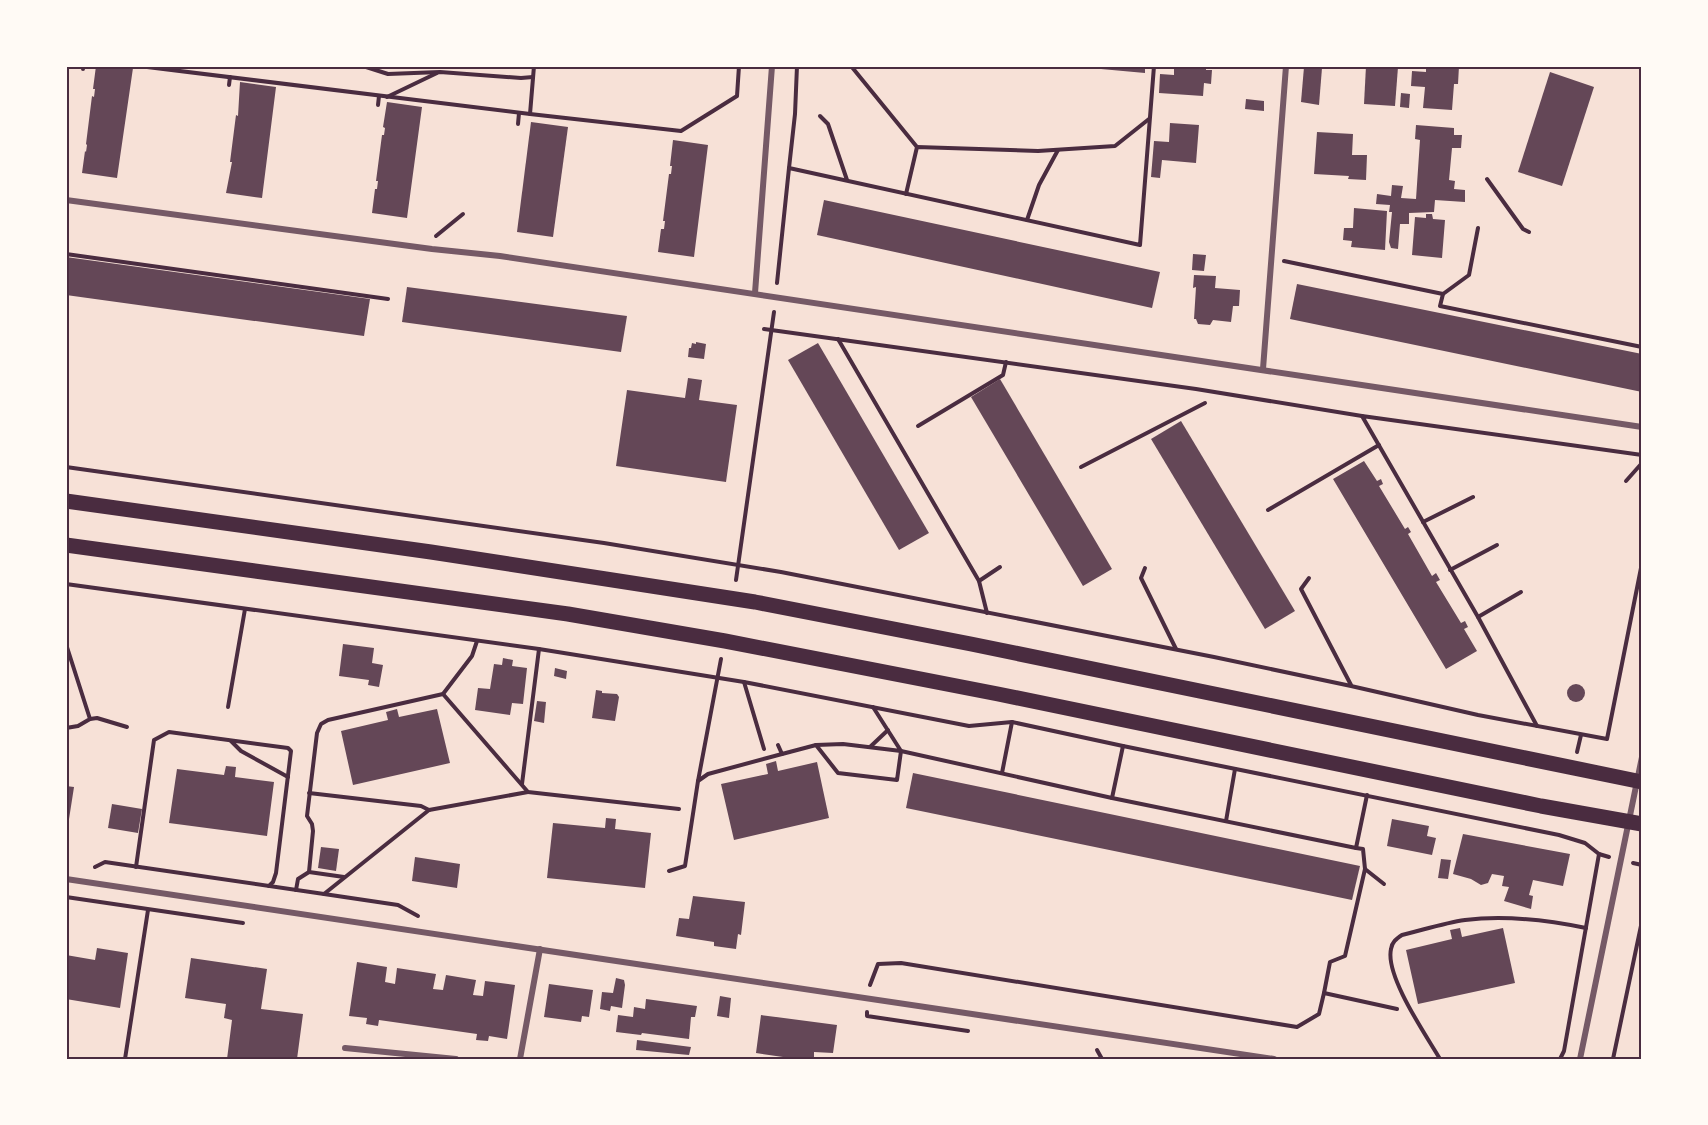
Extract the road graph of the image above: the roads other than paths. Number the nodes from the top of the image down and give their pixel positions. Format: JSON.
{"nodes":[{"id":1,"x":772,"y":66,"type":"edge"},
{"id":2,"x":1286,"y":66,"type":"edge"},
{"id":3,"x":66,"y":200,"type":"edge"},
{"id":4,"x":755,"y":293,"type":"junction"},
{"id":5,"x":1263,"y":369,"type":"junction"},
{"id":6,"x":1642,"y":427,"type":"edge"},
{"id":7,"x":66,"y":501,"type":"edge"},
{"id":8,"x":66,"y":545,"type":"edge"},
{"id":9,"x":1642,"y":757,"type":"edge"},
{"id":10,"x":1640,"y":781,"type":"edge"},
{"id":11,"x":1636,"y":823,"type":"edge"},
{"id":12,"x":66,"y":879,"type":"edge"},
{"id":13,"x":540,"y":949,"type":"junction"},
{"id":14,"x":345,"y":1048,"type":"dead end"},
{"id":15,"x":456,"y":1059,"type":"edge"},
{"id":16,"x":520,"y":1059,"type":"edge"},
{"id":17,"x":1274,"y":1059,"type":"edge"},
{"id":18,"x":1580,"y":1059,"type":"edge"}],
"edges":[{"from":1,"to":4,"type":"street"},
{"from":2,"to":5,"type":"street"},
{"from":3,"to":4,"type":"street"},
{"from":4,"to":5,"type":"street"},
{"from":5,"to":6,"type":"street"},
{"from":7,"to":10,"type":"main road"},
{"from":8,"to":11,"type":"main road"},
{"from":9,"to":10,"type":"street"},
{"from":10,"to":11,"type":"street"},
{"from":11,"to":18,"type":"street"},
{"from":12,"to":13,"type":"street"},
{"from":13,"to":16,"type":"street"},
{"from":13,"to":17,"type":"street"},
{"from":14,"to":15,"type":"street"}]}
